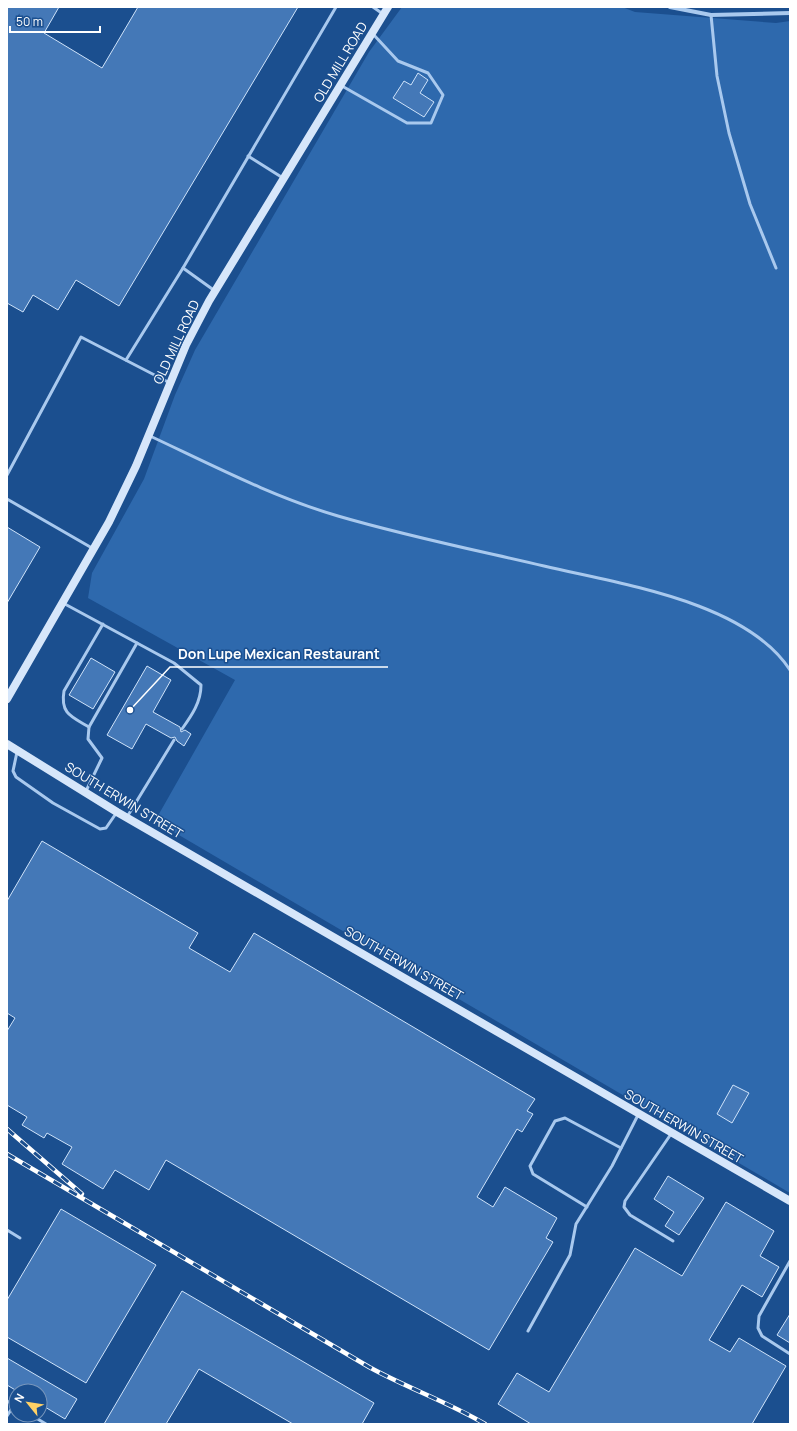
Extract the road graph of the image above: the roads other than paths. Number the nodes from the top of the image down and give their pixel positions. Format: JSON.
{"nodes":[{"id":1,"x":336,"y":7,"type":"edge"},
{"id":2,"x":373,"y":7,"type":"edge"},
{"id":3,"x":670,"y":7,"type":"edge"},
{"id":4,"x":386,"y":11,"type":"edge"},
{"id":5,"x":790,"y":13,"type":"edge"},
{"id":6,"x":711,"y":15,"type":"junction"},
{"id":7,"x":371,"y":33,"type":"junction"},
{"id":8,"x":340,"y":85,"type":"junction"},
{"id":9,"x":248,"y":156,"type":"junction"},
{"id":10,"x":284,"y":178,"type":"junction"},
{"id":11,"x":183,"y":268,"type":"junction"},
{"id":12,"x":776,"y":268,"type":"dead end"},
{"id":13,"x":215,"y":291,"type":"junction"},
{"id":14,"x":126,"y":360,"type":"junction"},
{"id":15,"x":170,"y":383,"type":"junction"},
{"id":16,"x":149,"y":435,"type":"junction"},
{"id":17,"x":7,"y":475,"type":"edge"},
{"id":18,"x":7,"y":499,"type":"edge"},
{"id":19,"x":95,"y":549,"type":"junction"},
{"id":20,"x":63,"y":603,"type":"junction"},
{"id":21,"x":102,"y":624,"type":"junction"},
{"id":22,"x":137,"y":643,"type":"junction"},
{"id":23,"x":790,"y":670,"type":"edge"},
{"id":24,"x":7,"y":699,"type":"edge"},
{"id":25,"x":89,"y":727,"type":"junction"},
{"id":26,"x":182,"y":729,"type":"dead end"},
{"id":27,"x":174,"y":740,"type":"dead end"},
{"id":28,"x":7,"y":744,"type":"edge"},
{"id":29,"x":18,"y":750,"type":"junction"},
{"id":30,"x":86,"y":792,"type":"junction"},
{"id":31,"x":117,"y":812,"type":"junction"},
{"id":32,"x":127,"y":817,"type":"junction"},
{"id":33,"x":639,"y":1114,"type":"junction"},
{"id":34,"x":672,"y":1133,"type":"junction"},
{"id":35,"x":621,"y":1148,"type":"junction"},
{"id":36,"x":790,"y":1201,"type":"edge"},
{"id":37,"x":586,"y":1207,"type":"junction"},
{"id":38,"x":7,"y":1230,"type":"edge"},
{"id":39,"x":20,"y":1238,"type":"dead end"},
{"id":40,"x":673,"y":1241,"type":"dead end"},
{"id":41,"x":790,"y":1261,"type":"edge"},
{"id":42,"x":528,"y":1331,"type":"dead end"},
{"id":43,"x":790,"y":1354,"type":"edge"}],
"edges":[{"from":1,"to":9,"type":"lane"},
{"from":2,"to":4,"type":"lane"},
{"from":3,"to":6,"type":"street"},
{"from":4,"to":7,"type":"street","name":"OLD MILL ROAD"},
{"from":5,"to":6,"type":"street"},
{"from":6,"to":12,"type":"lane"},
{"from":7,"to":8,"type":"street","name":"OLD MILL ROAD"},
{"from":7,"to":8,"type":"lane"},
{"from":8,"to":10,"type":"street","name":"OLD MILL ROAD"},
{"from":9,"to":10,"type":"lane"},
{"from":9,"to":11,"type":"lane"},
{"from":10,"to":13,"type":"street","name":"OLD MILL ROAD"},
{"from":11,"to":13,"type":"lane"},
{"from":11,"to":14,"type":"lane"},
{"from":13,"to":15,"type":"street","name":"OLD MILL ROAD"},
{"from":14,"to":15,"type":"lane"},
{"from":14,"to":17,"type":"lane"},
{"from":15,"to":16,"type":"street","name":"OLD MILL ROAD"},
{"from":16,"to":19,"type":"street","name":"OLD MILL ROAD"},
{"from":16,"to":23,"type":"lane"},
{"from":18,"to":19,"type":"lane"},
{"from":19,"to":20,"type":"street","name":"OLD MILL ROAD"},
{"from":20,"to":21,"type":"lane"},
{"from":20,"to":24,"type":"street","name":"OLD MILL ROAD"},
{"from":21,"to":22,"type":"lane"},
{"from":21,"to":25,"type":"lane"},
{"from":22,"to":25,"type":"lane"},
{"from":22,"to":26,"type":"lane"},
{"from":25,"to":30,"type":"lane"},
{"from":27,"to":32,"type":"lane"},
{"from":28,"to":29,"type":"street","name":"SOUTH ERWIN STREET"},
{"from":29,"to":30,"type":"street","name":"SOUTH ERWIN STREET"},
{"from":29,"to":31,"type":"lane"},
{"from":30,"to":31,"type":"street","name":"SOUTH ERWIN STREET"},
{"from":31,"to":32,"type":"street","name":"SOUTH ERWIN STREET"},
{"from":32,"to":33,"type":"street","name":"SOUTH ERWIN STREET"},
{"from":33,"to":34,"type":"street","name":"SOUTH ERWIN STREET"},
{"from":33,"to":35,"type":"lane"},
{"from":34,"to":36,"type":"street","name":"SOUTH ERWIN STREET"},
{"from":34,"to":40,"type":"lane"},
{"from":35,"to":37,"type":"lane"},
{"from":35,"to":37,"type":"lane"},
{"from":37,"to":42,"type":"lane"},
{"from":38,"to":39,"type":"lane"},
{"from":41,"to":43,"type":"lane"}]}
